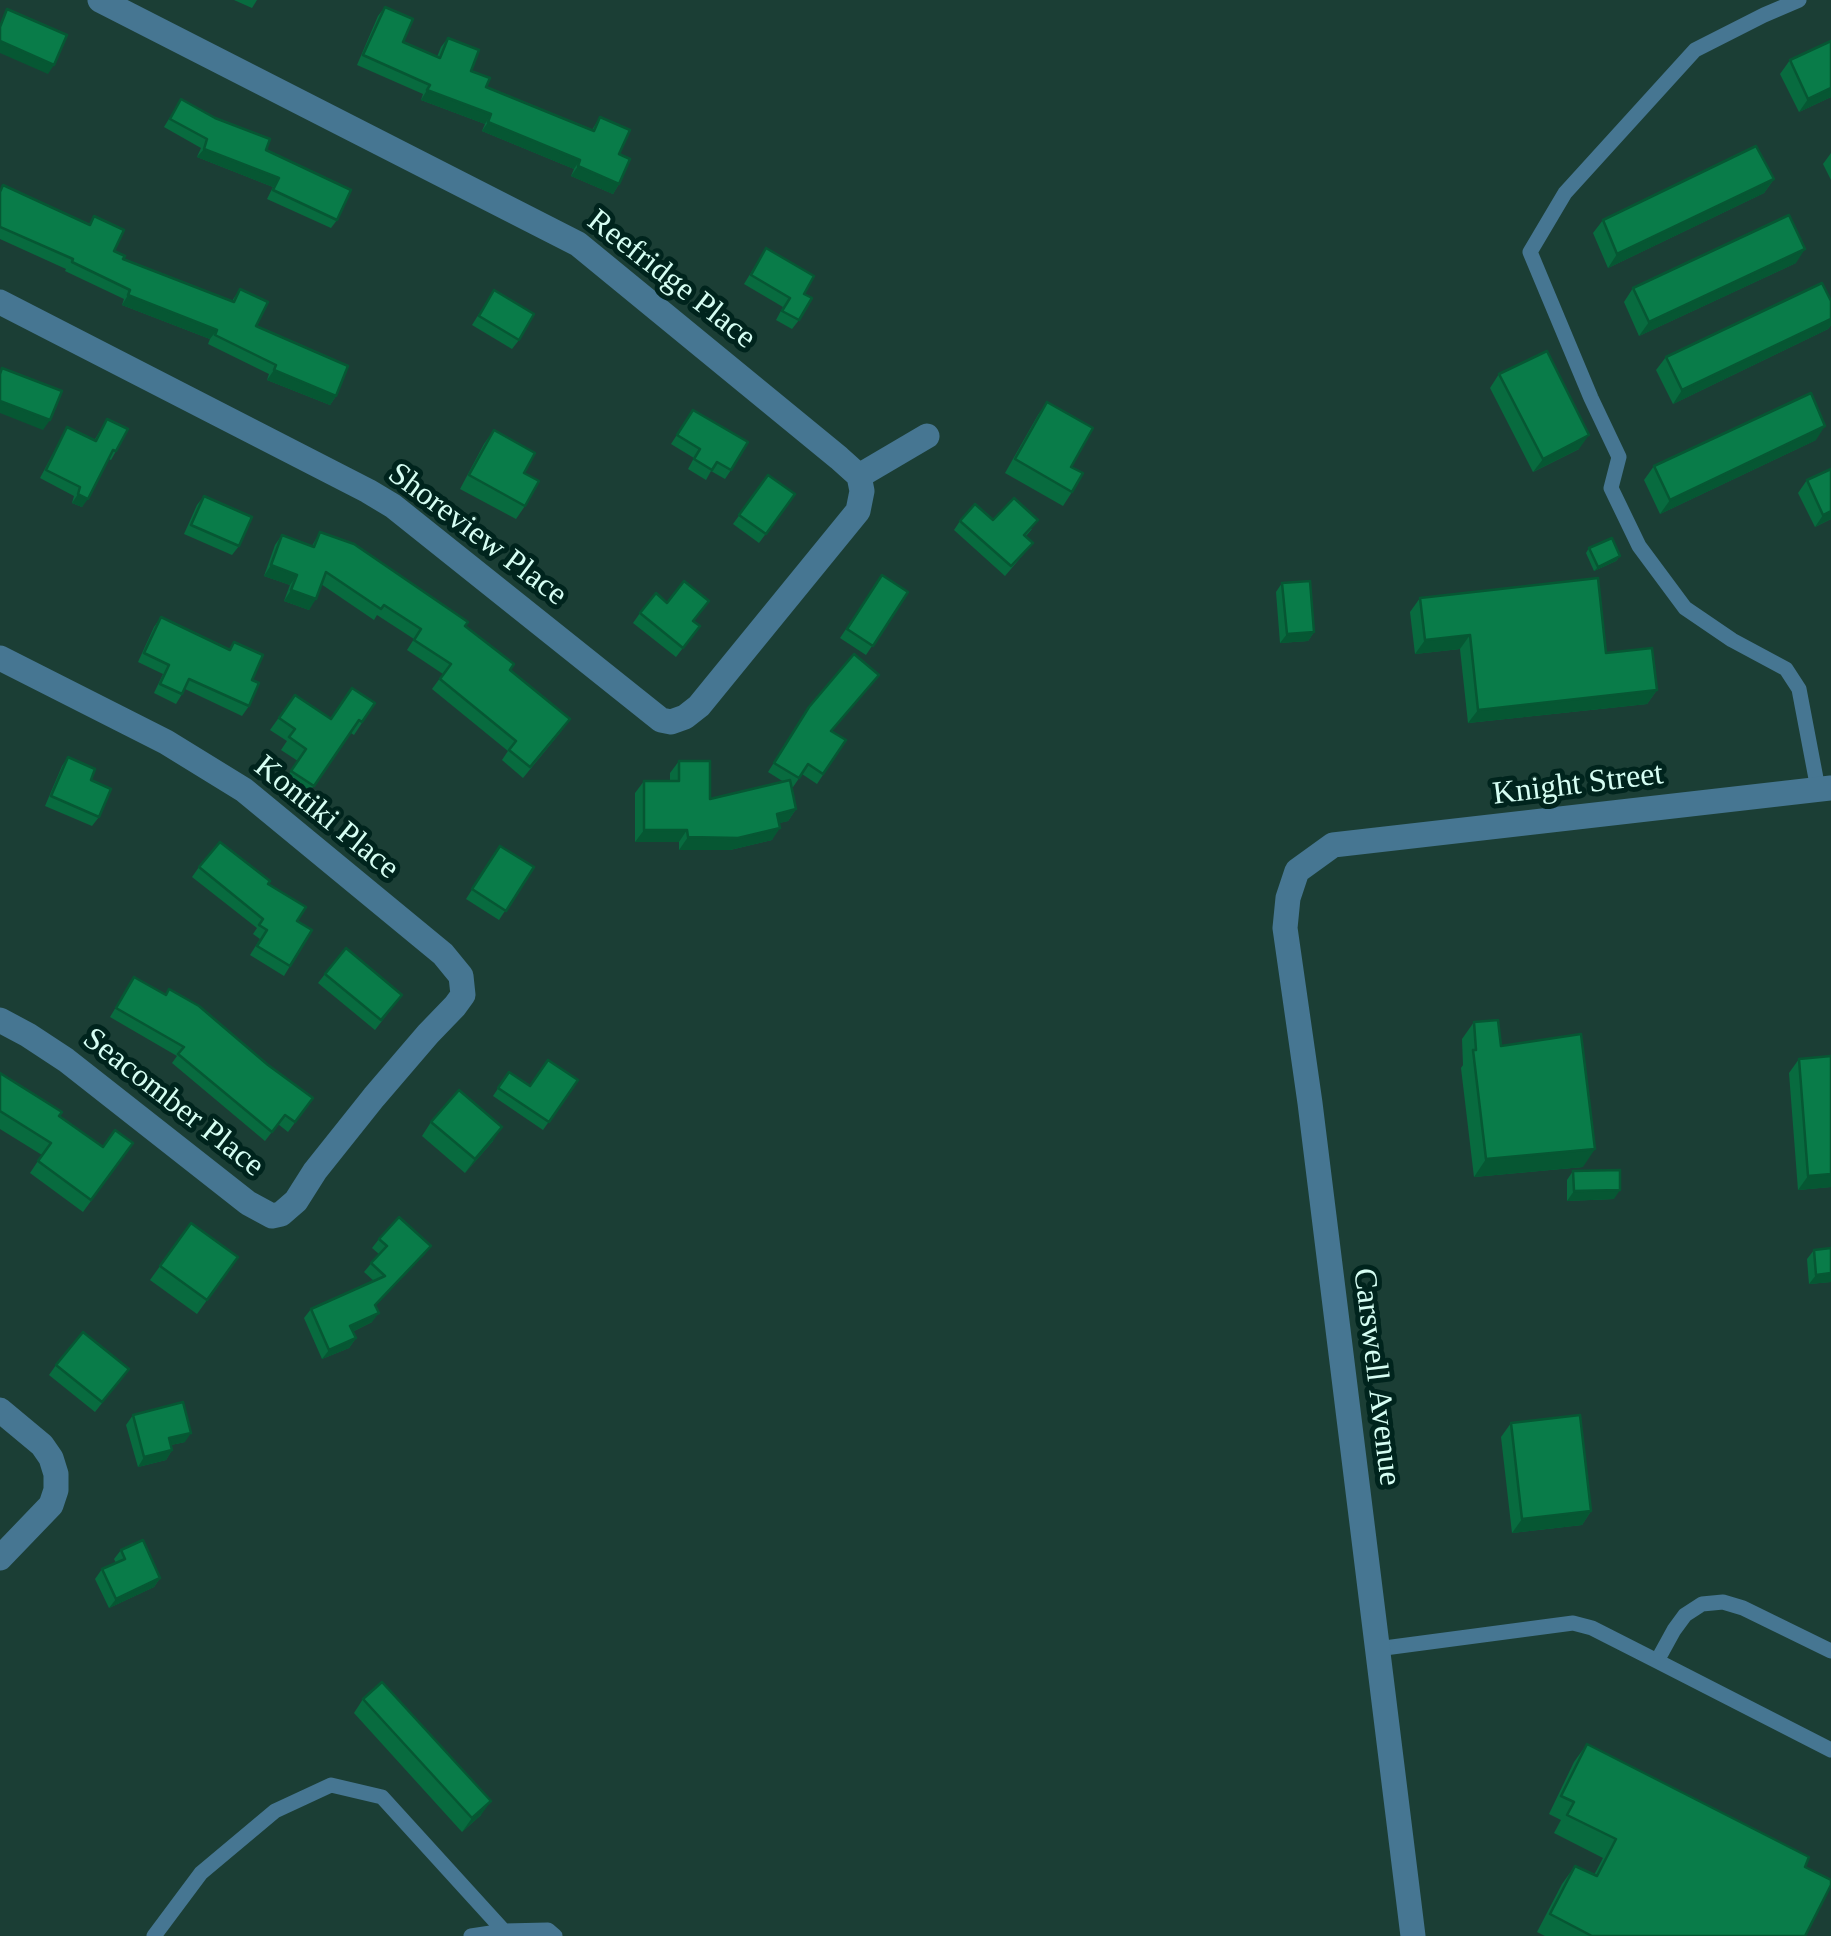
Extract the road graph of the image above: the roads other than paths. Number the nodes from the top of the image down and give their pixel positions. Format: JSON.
{"nodes":[{"id":1,"x":100,"y":0,"type":"edge"},
{"id":2,"x":1800,"y":0,"type":"edge"},
{"id":3,"x":0,"y":302,"type":"edge"},
{"id":4,"x":928,"y":436,"type":"dead end"},
{"id":5,"x":859,"y":476,"type":"junction"},
{"id":6,"x":0,"y":658,"type":"edge"},
{"id":7,"x":1824,"y":789,"type":"edge"},
{"id":8,"x":1333,"y":845,"type":"joint"},
{"id":9,"x":0,"y":1020,"type":"edge"},
{"id":10,"x":374,"y":1097,"type":"joint"},
{"id":11,"x":0,"y":1410,"type":"edge"},
{"id":12,"x":0,"y":1558,"type":"edge"},
{"id":13,"x":1377,"y":1649,"type":"junction"},
{"id":14,"x":1831,"y":1652,"type":"edge"},
{"id":15,"x":1658,"y":1660,"type":"junction"},
{"id":16,"x":1831,"y":1750,"type":"edge"},
{"id":17,"x":504,"y":1931,"type":"junction"},
{"id":18,"x":154,"y":1936,"type":"edge"},
{"id":19,"x":471,"y":1936,"type":"edge"},
{"id":20,"x":555,"y":1936,"type":"edge"},
{"id":21,"x":1413,"y":1936,"type":"edge"}],
"edges":[{"from":1,"to":5,"type":"street","name":"Reefridge Place"},
{"from":2,"to":7,"type":"lane"},
{"from":3,"to":5,"type":"street","name":"Shoreview Place"},
{"from":4,"to":5,"type":"street"},
{"from":6,"to":10,"type":"street","name":"Kontiki Place"},
{"from":7,"to":8,"type":"street","name":"Knight Street"},
{"from":8,"to":13,"type":"street","name":"Carswell Avenue"},
{"from":9,"to":10,"type":"street","name":"Seacomber Place"},
{"from":11,"to":12,"type":"street"},
{"from":13,"to":15,"type":"lane"},
{"from":13,"to":21,"type":"street","name":"Carswell Avenue"},
{"from":14,"to":15,"type":"lane"},
{"from":15,"to":16,"type":"lane"},
{"from":17,"to":18,"type":"lane"},
{"from":17,"to":19,"type":"lane"},
{"from":17,"to":20,"type":"lane"}]}
